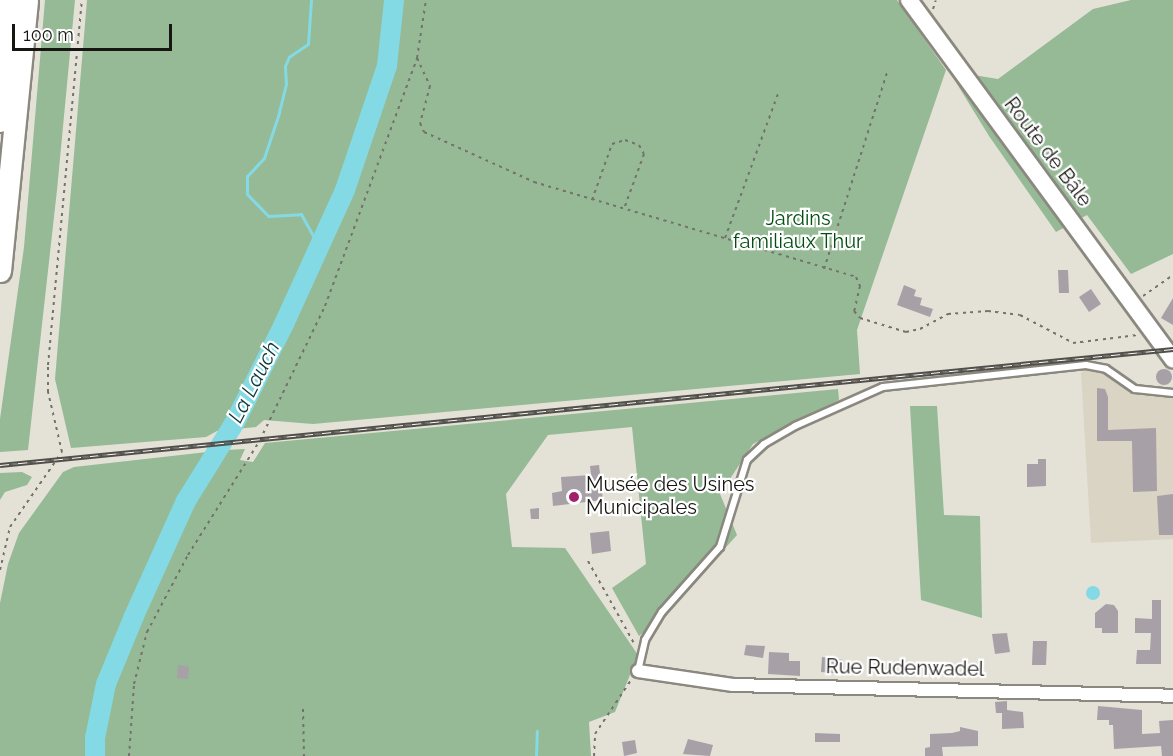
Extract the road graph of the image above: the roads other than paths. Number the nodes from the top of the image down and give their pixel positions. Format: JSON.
{"nodes":[{"id":1,"x":10,"y":0,"type":"edge"},
{"id":2,"x":27,"y":0,"type":"edge"},
{"id":3,"x":909,"y":0,"type":"edge"},
{"id":4,"x":0,"y":121,"type":"edge"},
{"id":5,"x":0,"y":271,"type":"edge"},
{"id":6,"x":1173,"y":359,"type":"edge"},
{"id":7,"x":1173,"y":393,"type":"edge"},
{"id":8,"x":638,"y":671,"type":"joint"},
{"id":9,"x":1173,"y":696,"type":"edge"}],
"edges":[{"from":1,"to":4,"type":"highway"},
{"from":2,"to":5,"type":"highway"},
{"from":3,"to":6,"type":"main road","name":"Route de Bâle"},
{"from":7,"to":8,"type":"lane"},
{"from":8,"to":9,"type":"street","name":"Rue Rudenwadel"}]}
